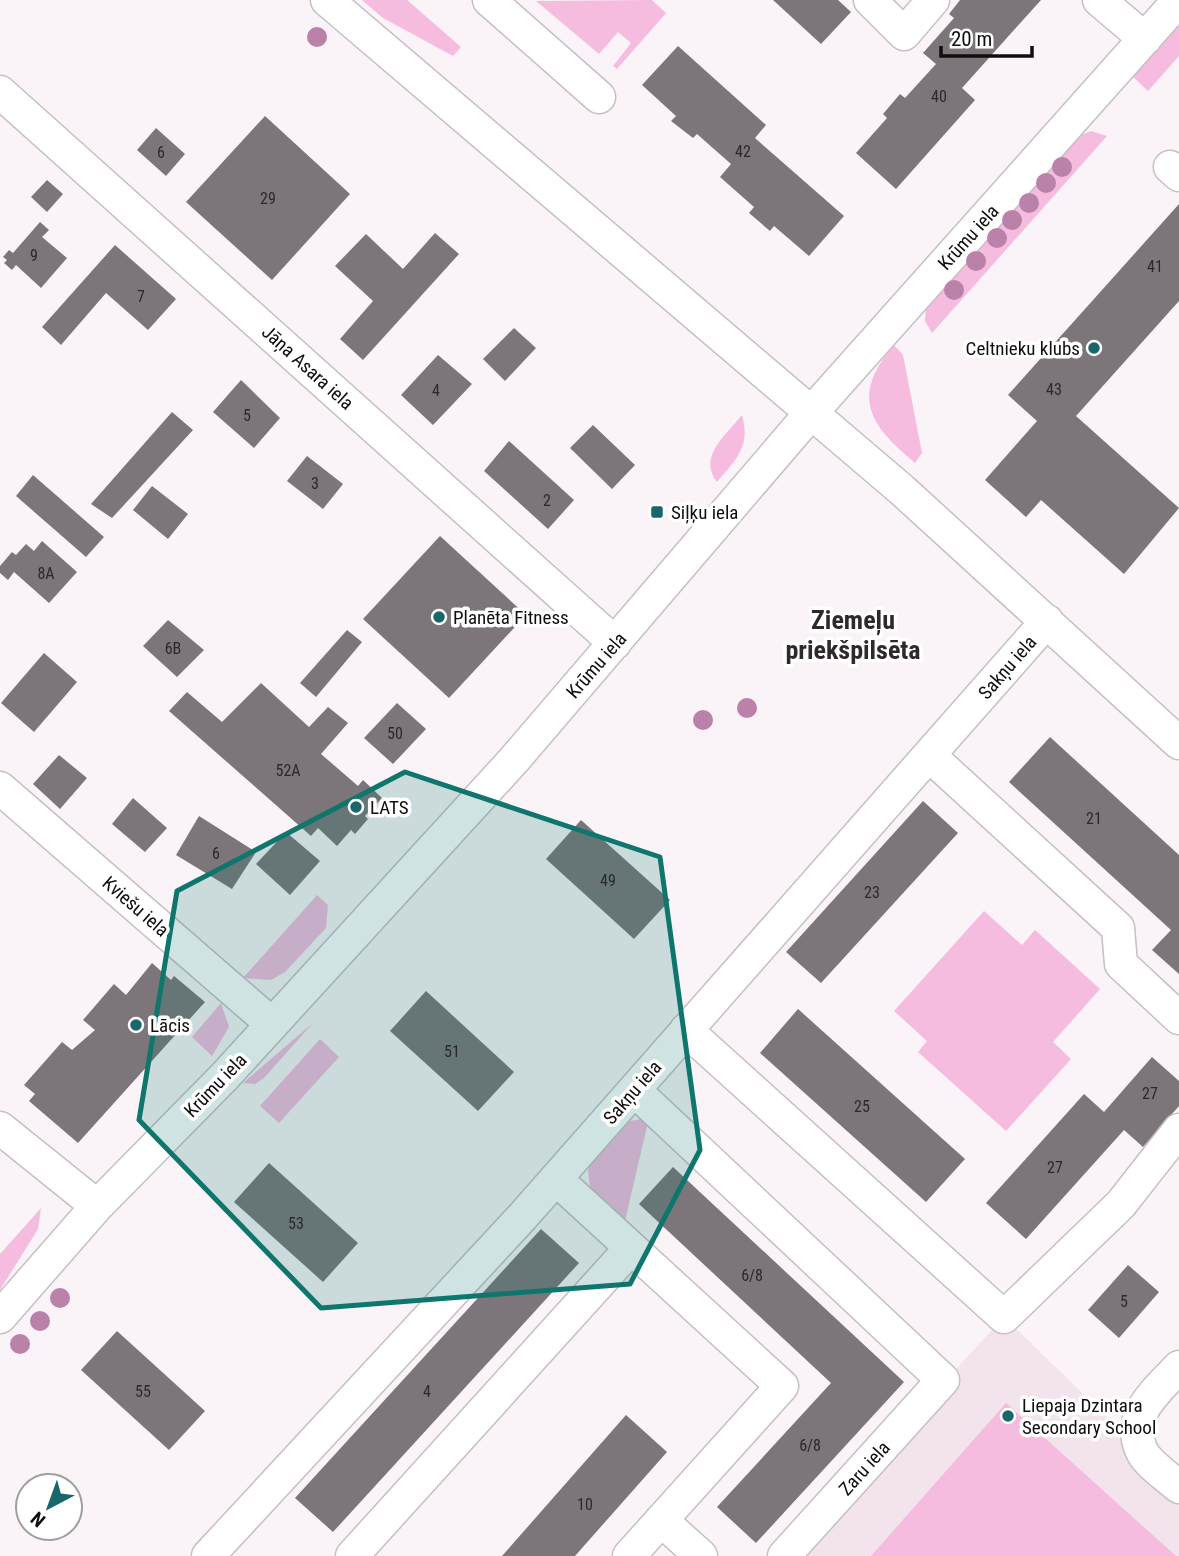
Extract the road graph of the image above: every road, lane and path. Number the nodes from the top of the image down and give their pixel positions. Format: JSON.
{"nodes":[{"id":1,"x":327,"y":0,"type":"edge"},
{"id":2,"x":489,"y":0,"type":"edge"},
{"id":3,"x":870,"y":0,"type":"edge"},
{"id":4,"x":933,"y":0,"type":"edge"},
{"id":5,"x":1099,"y":0,"type":"edge"},
{"id":6,"x":1179,"y":0,"type":"edge"},
{"id":7,"x":1145,"y":39,"type":"junction"},
{"id":8,"x":0,"y":92,"type":"edge"},
{"id":9,"x":599,"y":97,"type":"dead end"},
{"id":10,"x":811,"y":413,"type":"junction"},
{"id":11,"x":1047,"y":621,"type":"junction"},
{"id":12,"x":615,"y":643,"type":"junction"},
{"id":13,"x":1179,"y":743,"type":"edge"},
{"id":14,"x":930,"y":756,"type":"junction"},
{"id":15,"x":0,"y":788,"type":"edge"},
{"id":16,"x":1179,"y":1018,"type":"edge"},
{"id":17,"x":272,"y":1024,"type":"junction"},
{"id":18,"x":686,"y":1030,"type":"junction"},
{"id":19,"x":634,"y":1090,"type":"junction"},
{"id":20,"x":1179,"y":1130,"type":"edge"},
{"id":21,"x":1,"y":1132,"type":"edge"},
{"id":22,"x":556,"y":1179,"type":"junction"},
{"id":23,"x":97,"y":1206,"type":"junction"},
{"id":24,"x":631,"y":1248,"type":"junction"},
{"id":25,"x":0,"y":1317,"type":"edge"},
{"id":26,"x":1179,"y":1367,"type":"edge"},
{"id":27,"x":1179,"y":1487,"type":"edge"},
{"id":28,"x":661,"y":1520,"type":"junction"},
{"id":29,"x":208,"y":1556,"type":"edge"},
{"id":30,"x":352,"y":1556,"type":"edge"},
{"id":31,"x":629,"y":1556,"type":"edge"},
{"id":32,"x":701,"y":1556,"type":"edge"},
{"id":33,"x":785,"y":1556,"type":"edge"}],
"edges":[{"from":1,"to":10,"type":"street"},
{"from":2,"to":9,"type":"street"},
{"from":3,"to":4,"type":"street"},
{"from":5,"to":7,"type":"street"},
{"from":6,"to":7,"type":"street","name":"Krūmu iela"},
{"from":7,"to":10,"type":"street","name":"Krūmu iela"},
{"from":8,"to":12,"type":"street","name":"Jāņa Asara iela"},
{"from":10,"to":11,"type":"street"},
{"from":10,"to":12,"type":"street","name":"Krūmu iela"},
{"from":11,"to":13,"type":"street"},
{"from":11,"to":14,"type":"street","name":"Sakņu iela"},
{"from":12,"to":17,"type":"street","name":"Krūmu iela"},
{"from":14,"to":16,"type":"street"},
{"from":14,"to":18,"type":"street","name":"Sakņu iela"},
{"from":15,"to":17,"type":"street","name":"Kviešu iela"},
{"from":17,"to":23,"type":"street","name":"Krūmu iela"},
{"from":18,"to":19,"type":"street","name":"Sakņu iela"},
{"from":18,"to":20,"type":"street"},
{"from":19,"to":22,"type":"street","name":"Sakņu iela"},
{"from":19,"to":33,"type":"street","name":"Zaru iela"},
{"from":21,"to":23,"type":"street"},
{"from":22,"to":24,"type":"street"},
{"from":22,"to":29,"type":"street","name":"Sakņu iela"},
{"from":23,"to":25,"type":"street","name":"Krūmu iela"},
{"from":24,"to":28,"type":"street"},
{"from":24,"to":30,"type":"street"},
{"from":26,"to":27,"type":"street"},
{"from":28,"to":31,"type":"street"},
{"from":28,"to":32,"type":"street"}]}
